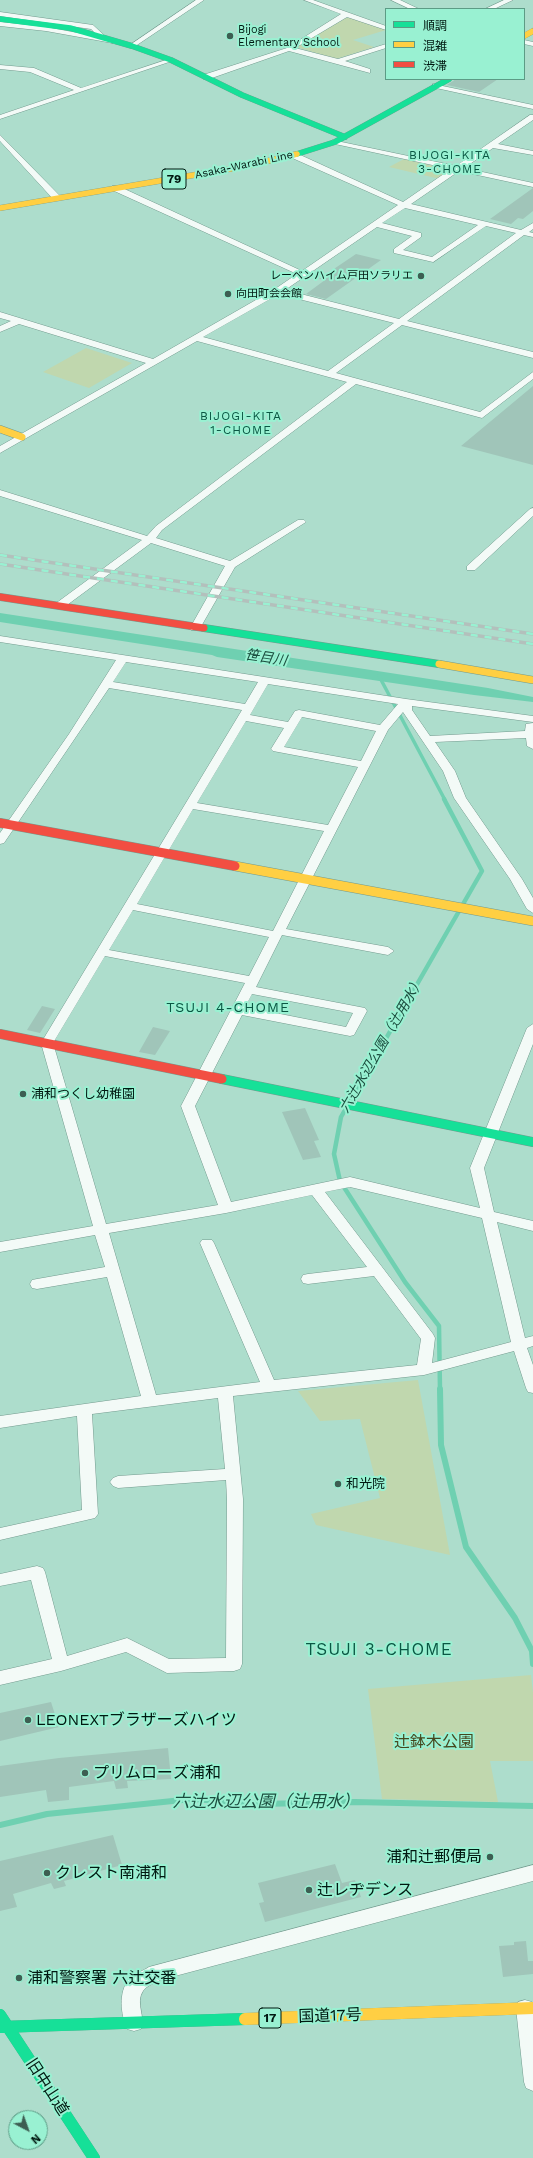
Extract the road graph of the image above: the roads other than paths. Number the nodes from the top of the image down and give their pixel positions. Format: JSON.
{"nodes":[{"id":1,"x":200,"y":0,"type":"edge"},
{"id":2,"x":308,"y":0,"type":"edge"},
{"id":3,"x":394,"y":0,"type":"edge"},
{"id":4,"x":510,"y":0,"type":"edge"},
{"id":5,"x":414,"y":8,"type":"edge"},
{"id":6,"x":490,"y":8,"type":"edge"},
{"id":7,"x":0,"y":14,"type":"edge"},
{"id":8,"x":347,"y":14,"type":"junction"},
{"id":9,"x":0,"y":19,"type":"edge"},
{"id":10,"x":0,"y":24,"type":"edge"},
{"id":11,"x":385,"y":28,"type":"edge"},
{"id":12,"x":104,"y":37,"type":"junction"},
{"id":13,"x":128,"y":44,"type":"junction"},
{"id":14,"x":385,"y":46,"type":"edge"},
{"id":15,"x":289,"y":49,"type":"junction"},
{"id":16,"x":376,"y":49,"type":"junction"},
{"id":17,"x":385,"y":52,"type":"edge"},
{"id":18,"x":171,"y":60,"type":"junction"},
{"id":19,"x":338,"y":61,"type":"junction"},
{"id":20,"x":0,"y":66,"type":"edge"},
{"id":21,"x":367,"y":72,"type":"dead end"},
{"id":22,"x":206,"y":78,"type":"junction"},
{"id":23,"x":447,"y":80,"type":"edge"},
{"id":24,"x":436,"y":86,"type":"junction"},
{"id":25,"x":81,"y":90,"type":"junction"},
{"id":26,"x":531,"y":105,"type":"edge"},
{"id":27,"x":0,"y":117,"type":"edge"},
{"id":28,"x":533,"y":117,"type":"edge"},
{"id":29,"x":0,"y":137,"type":"edge"},
{"id":30,"x":345,"y":137,"type":"junction"},
{"id":31,"x":335,"y":142,"type":"junction"},
{"id":32,"x":492,"y":145,"type":"junction"},
{"id":33,"x":12,"y":149,"type":"junction"},
{"id":34,"x":0,"y":151,"type":"edge"},
{"id":35,"x":533,"y":154,"type":"edge"},
{"id":36,"x":293,"y":155,"type":"junction"},
{"id":37,"x":458,"y":168,"type":"junction"},
{"id":38,"x":533,"y":185,"type":"edge"},
{"id":39,"x":115,"y":188,"type":"junction"},
{"id":40,"x":57,"y":198,"type":"junction"},
{"id":41,"x":404,"y":205,"type":"junction"},
{"id":42,"x":0,"y":208,"type":"edge"},
{"id":43,"x":375,"y":224,"type":"junction"},
{"id":44,"x":484,"y":224,"type":"junction"},
{"id":45,"x":533,"y":225,"type":"edge"},
{"id":46,"x":522,"y":233,"type":"junction"},
{"id":47,"x":533,"y":235,"type":"edge"},
{"id":48,"x":303,"y":274,"type":"junction"},
{"id":49,"x":278,"y":291,"type":"junction"},
{"id":50,"x":0,"y":315,"type":"edge"},
{"id":51,"x":18,"y":320,"type":"junction"},
{"id":52,"x":402,"y":322,"type":"junction"},
{"id":53,"x":0,"y":329,"type":"edge"},
{"id":54,"x":195,"y":338,"type":"junction"},
{"id":55,"x":533,"y":355,"type":"edge"},
{"id":56,"x":152,"y":362,"type":"junction"},
{"id":57,"x":329,"y":374,"type":"junction"},
{"id":58,"x":533,"y":374,"type":"edge"},
{"id":59,"x":354,"y":381,"type":"junction"},
{"id":60,"x":0,"y":429,"type":"edge"},
{"id":61,"x":22,"y":437,"type":"junction"},
{"id":62,"x":0,"y":450,"type":"edge"},
{"id":63,"x":0,"y":493,"type":"edge"},
{"id":64,"x":533,"y":511,"type":"edge"},
{"id":65,"x":301,"y":522,"type":"dead end"},
{"id":66,"x":149,"y":540,"type":"junction"},
{"id":67,"x":231,"y":565,"type":"junction"},
{"id":68,"x":471,"y":568,"type":"dead end"},
{"id":69,"x":0,"y":597,"type":"edge"},
{"id":70,"x":60,"y":606,"type":"junction"},
{"id":71,"x":195,"y":628,"type":"junction"},
{"id":72,"x":0,"y":639,"type":"edge"},
{"id":73,"x":123,"y":658,"type":"junction"},
{"id":74,"x":266,"y":680,"type":"junction"},
{"id":75,"x":533,"y":680,"type":"edge"},
{"id":76,"x":106,"y":684,"type":"junction"},
{"id":77,"x":406,"y":702,"type":"junction"},
{"id":78,"x":246,"y":712,"type":"junction"},
{"id":79,"x":531,"y":719,"type":"edge"},
{"id":80,"x":291,"y":726,"type":"junction"},
{"id":81,"x":383,"y":729,"type":"junction"},
{"id":82,"x":531,"y":734,"type":"junction"},
{"id":83,"x":427,"y":739,"type":"junction"},
{"id":84,"x":533,"y":746,"type":"edge"},
{"id":85,"x":365,"y":765,"type":"junction"},
{"id":86,"x":191,"y":805,"type":"junction"},
{"id":87,"x":6,"y":824,"type":"edge"},
{"id":88,"x":331,"y":829,"type":"junction"},
{"id":89,"x":0,"y":841,"type":"edge"},
{"id":90,"x":162,"y":853,"type":"junction"},
{"id":91,"x":305,"y":880,"type":"junction"},
{"id":92,"x":130,"y":906,"type":"junction"},
{"id":93,"x":533,"y":909,"type":"edge"},
{"id":94,"x":533,"y":921,"type":"edge"},
{"id":95,"x":278,"y":933,"type":"junction"},
{"id":96,"x":388,"y":951,"type":"dead end"},
{"id":97,"x":102,"y":952,"type":"junction"},
{"id":98,"x":251,"y":985,"type":"junction"},
{"id":99,"x":238,"y":1010,"type":"junction"},
{"id":100,"x":533,"y":1028,"type":"edge"},
{"id":101,"x":0,"y":1034,"type":"edge"},
{"id":102,"x":46,"y":1044,"type":"junction"},
{"id":103,"x":205,"y":1075,"type":"junction"},
{"id":104,"x":490,"y":1134,"type":"junction"},
{"id":105,"x":533,"y":1142,"type":"edge"},
{"id":106,"x":316,"y":1190,"type":"junction"},
{"id":107,"x":226,"y":1208,"type":"junction"},
{"id":108,"x":489,"y":1215,"type":"junction"},
{"id":109,"x":533,"y":1226,"type":"edge"},
{"id":110,"x":101,"y":1231,"type":"junction"},
{"id":111,"x":208,"y":1243,"type":"dead end"},
{"id":112,"x":0,"y":1247,"type":"edge"},
{"id":113,"x":112,"y":1271,"type":"junction"},
{"id":114,"x":377,"y":1271,"type":"junction"},
{"id":115,"x":308,"y":1279,"type":"dead end"},
{"id":116,"x":37,"y":1284,"type":"dead end"},
{"id":117,"x":526,"y":1343,"type":"edge"},
{"id":118,"x":424,"y":1370,"type":"junction"},
{"id":119,"x":269,"y":1386,"type":"junction"},
{"id":120,"x":533,"y":1388,"type":"edge"},
{"id":121,"x":226,"y":1392,"type":"junction"},
{"id":122,"x":150,"y":1401,"type":"junction"},
{"id":123,"x":84,"y":1409,"type":"junction"},
{"id":124,"x":0,"y":1422,"type":"edge"},
{"id":125,"x":233,"y":1474,"type":"junction"},
{"id":126,"x":118,"y":1482,"type":"dead end"},
{"id":127,"x":0,"y":1534,"type":"edge"},
{"id":128,"x":0,"y":1580,"type":"edge"},
{"id":129,"x":61,"y":1664,"type":"junction"},
{"id":130,"x":0,"y":1678,"type":"edge"},
{"id":131,"x":533,"y":1873,"type":"edge"},
{"id":132,"x":529,"y":2008,"type":"edge"},
{"id":133,"x":0,"y":2015,"type":"edge"},
{"id":134,"x":134,"y":2023,"type":"junction"},
{"id":135,"x":3,"y":2026,"type":"edge"},
{"id":136,"x":533,"y":2082,"type":"edge"},
{"id":137,"x":94,"y":2158,"type":"edge"}],
"edges":[{"from":1,"to":13,"type":"street"},
{"from":2,"to":8,"type":"street"},
{"from":3,"to":5,"type":"street"},
{"from":4,"to":6,"type":"street"},
{"from":7,"to":12,"type":"street"},
{"from":8,"to":11,"type":"street"},
{"from":8,"to":15,"type":"street"},
{"from":9,"to":12,"type":"main road"},
{"from":10,"to":13,"type":"street"},
{"from":12,"to":13,"type":"main road"},
{"from":13,"to":18,"type":"main road"},
{"from":14,"to":16,"type":"street"},
{"from":15,"to":19,"type":"street"},
{"from":15,"to":22,"type":"street"},
{"from":16,"to":17,"type":"street"},
{"from":16,"to":19,"type":"street"},
{"from":18,"to":22,"type":"main road"},
{"from":18,"to":25,"type":"street"},
{"from":19,"to":21,"type":"street"},
{"from":20,"to":25,"type":"street"},
{"from":22,"to":30,"type":"main road"},
{"from":23,"to":24,"type":"main road","name":"Asaka-Warabi Line","number":"79"},
{"from":24,"to":26,"type":"street"},
{"from":24,"to":30,"type":"main road","name":"Asaka-Warabi Line","number":"79"},
{"from":25,"to":27,"type":"street"},
{"from":28,"to":32,"type":"street"},
{"from":29,"to":33,"type":"street"},
{"from":30,"to":31,"type":"main road","name":"Asaka-Warabi Line","number":"79"},
{"from":31,"to":36,"type":"main road","name":"Asaka-Warabi Line","number":"79"},
{"from":31,"to":37,"type":"street"},
{"from":32,"to":35,"type":"street"},
{"from":32,"to":37,"type":"street"},
{"from":33,"to":34,"type":"street"},
{"from":33,"to":40,"type":"street"},
{"from":36,"to":39,"type":"main road","name":"Asaka-Warabi Line","number":"79"},
{"from":36,"to":41,"type":"street"},
{"from":37,"to":38,"type":"street"},
{"from":37,"to":41,"type":"street"},
{"from":39,"to":40,"type":"main road","name":"Asaka-Warabi Line","number":"79"},
{"from":39,"to":48,"type":"street"},
{"from":40,"to":42,"type":"main road","name":"Asaka-Warabi Line","number":"79"},
{"from":41,"to":43,"type":"street"},
{"from":41,"to":44,"type":"street"},
{"from":43,"to":44,"type":"street"},
{"from":43,"to":48,"type":"street"},
{"from":44,"to":46,"type":"street"},
{"from":45,"to":46,"type":"street"},
{"from":46,"to":47,"type":"street"},
{"from":46,"to":52,"type":"street"},
{"from":48,"to":49,"type":"street"},
{"from":49,"to":52,"type":"street"},
{"from":49,"to":54,"type":"street"},
{"from":50,"to":51,"type":"street"},
{"from":51,"to":53,"type":"street"},
{"from":51,"to":56,"type":"street"},
{"from":52,"to":55,"type":"street"},
{"from":52,"to":57,"type":"street"},
{"from":54,"to":56,"type":"street"},
{"from":54,"to":57,"type":"street"},
{"from":56,"to":61,"type":"street"},
{"from":57,"to":59,"type":"street"},
{"from":58,"to":59,"type":"street"},
{"from":59,"to":66,"type":"street"},
{"from":60,"to":61,"type":"main road"},
{"from":61,"to":62,"type":"street"},
{"from":63,"to":66,"type":"street"},
{"from":64,"to":68,"type":"street"},
{"from":65,"to":67,"type":"street"},
{"from":66,"to":67,"type":"street"},
{"from":66,"to":70,"type":"street"},
{"from":67,"to":71,"type":"street"},
{"from":69,"to":70,"type":"main road"},
{"from":70,"to":71,"type":"main road"},
{"from":71,"to":75,"type":"main road"},
{"from":72,"to":73,"type":"street"},
{"from":73,"to":74,"type":"street"},
{"from":73,"to":76,"type":"street"},
{"from":74,"to":77,"type":"street"},
{"from":74,"to":78,"type":"street"},
{"from":76,"to":78,"type":"street"},
{"from":76,"to":87,"type":"street"},
{"from":77,"to":79,"type":"street"},
{"from":77,"to":81,"type":"street"},
{"from":77,"to":83,"type":"street"},
{"from":78,"to":80,"type":"street"},
{"from":78,"to":86,"type":"street"},
{"from":79,"to":82,"type":"street"},
{"from":80,"to":81,"type":"street"},
{"from":80,"to":85,"type":"street"},
{"from":81,"to":85,"type":"street"},
{"from":82,"to":83,"type":"street"},
{"from":82,"to":84,"type":"street"},
{"from":83,"to":93,"type":"street"},
{"from":85,"to":88,"type":"street"},
{"from":86,"to":88,"type":"street"},
{"from":86,"to":90,"type":"street"},
{"from":87,"to":89,"type":"street"},
{"from":87,"to":90,"type":"main road"},
{"from":88,"to":91,"type":"street"},
{"from":90,"to":91,"type":"main road"},
{"from":90,"to":92,"type":"street"},
{"from":91,"to":94,"type":"main road"},
{"from":91,"to":95,"type":"street"},
{"from":92,"to":95,"type":"street"},
{"from":92,"to":97,"type":"street"},
{"from":95,"to":96,"type":"street"},
{"from":95,"to":98,"type":"street"},
{"from":97,"to":98,"type":"street"},
{"from":97,"to":102,"type":"street"},
{"from":98,"to":99,"type":"street"},
{"from":98,"to":99,"type":"street"},
{"from":99,"to":103,"type":"street"},
{"from":100,"to":104,"type":"street"},
{"from":101,"to":102,"type":"main road"},
{"from":102,"to":103,"type":"main road"},
{"from":102,"to":110,"type":"street"},
{"from":103,"to":104,"type":"main road"},
{"from":103,"to":107,"type":"street"},
{"from":104,"to":105,"type":"main road"},
{"from":104,"to":108,"type":"street"},
{"from":106,"to":107,"type":"street"},
{"from":106,"to":108,"type":"street"},
{"from":106,"to":114,"type":"street"},
{"from":107,"to":110,"type":"street"},
{"from":108,"to":109,"type":"street"},
{"from":108,"to":117,"type":"street"},
{"from":110,"to":112,"type":"street"},
{"from":110,"to":113,"type":"street"},
{"from":111,"to":119,"type":"street"},
{"from":113,"to":116,"type":"street"},
{"from":113,"to":122,"type":"street"},
{"from":114,"to":115,"type":"street"},
{"from":114,"to":118,"type":"street"},
{"from":117,"to":118,"type":"street"},
{"from":117,"to":120,"type":"street"},
{"from":118,"to":119,"type":"street"},
{"from":119,"to":121,"type":"street"},
{"from":121,"to":122,"type":"street"},
{"from":121,"to":125,"type":"street"},
{"from":122,"to":123,"type":"street"},
{"from":123,"to":124,"type":"street"},
{"from":123,"to":127,"type":"street"},
{"from":125,"to":126,"type":"street"},
{"from":125,"to":129,"type":"street"},
{"from":128,"to":129,"type":"street"},
{"from":129,"to":130,"type":"street"},
{"from":131,"to":134,"type":"street"},
{"from":132,"to":134,"type":"main road","name":"国道17号","number":"17"},
{"from":132,"to":136,"type":"street"},
{"from":133,"to":135,"type":"main road","name":"旧中山道"},
{"from":134,"to":135,"type":"main road","name":"国道17号","number":"17"},
{"from":135,"to":137,"type":"main road","name":"旧中山道"}]}
